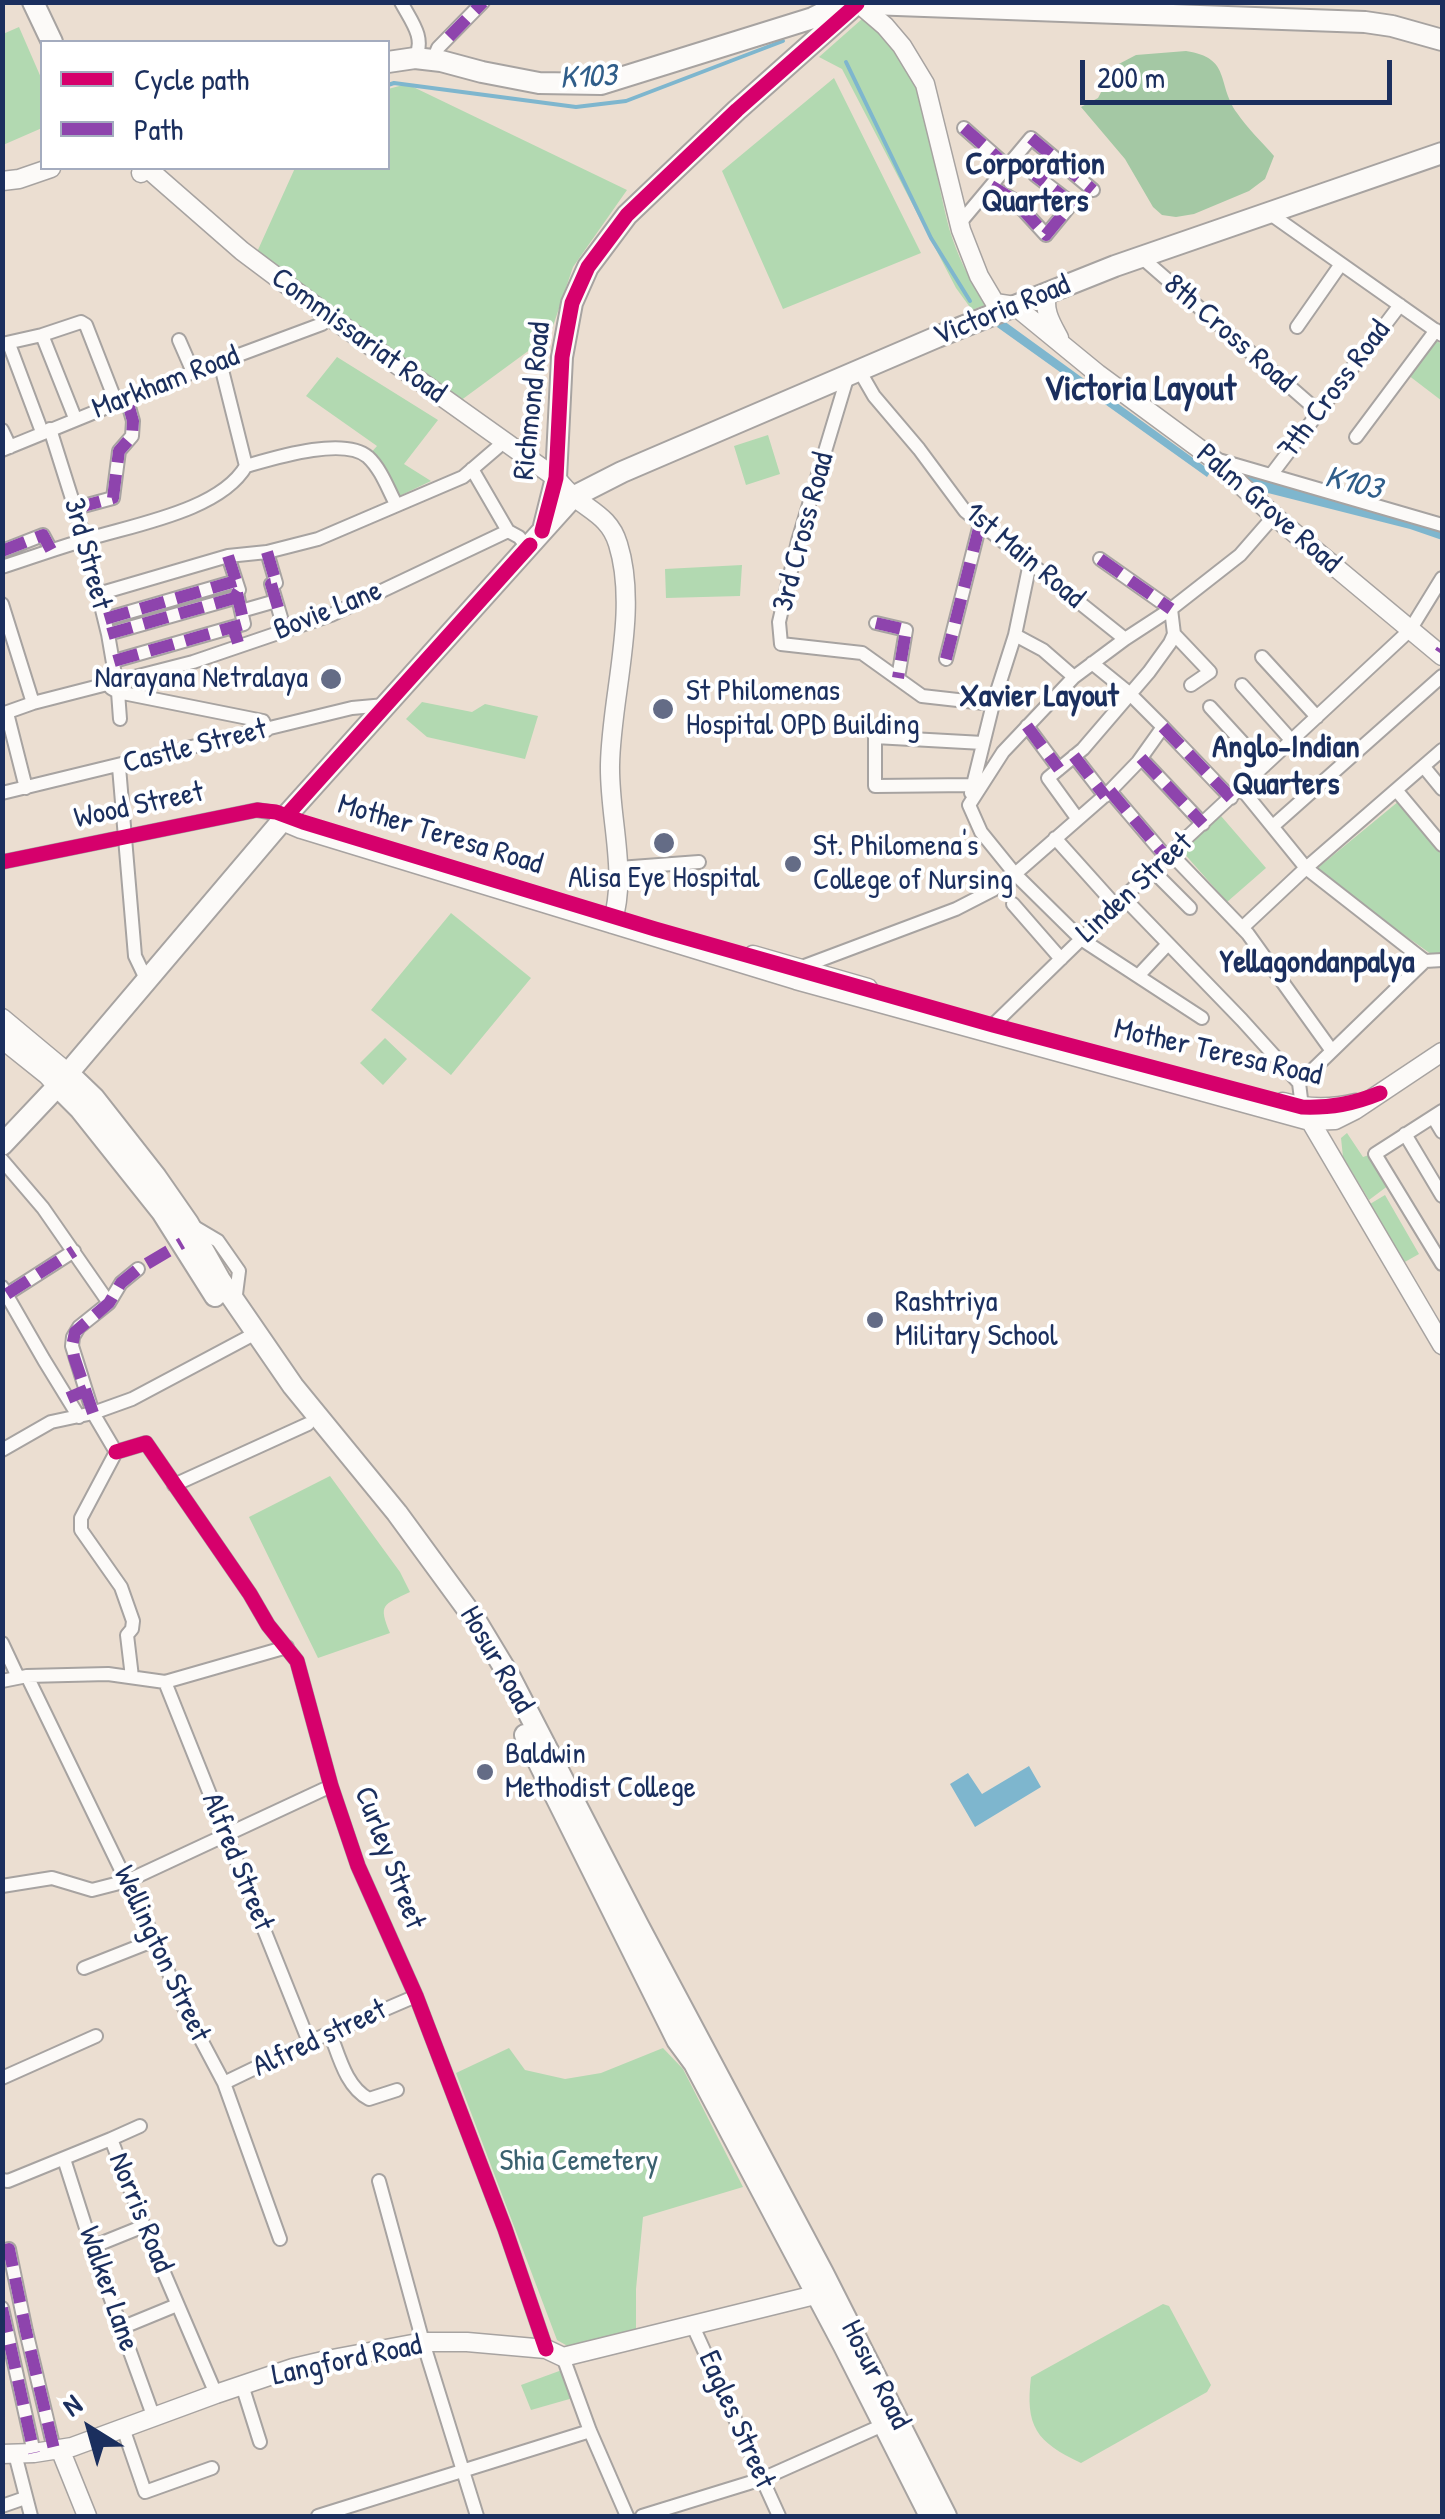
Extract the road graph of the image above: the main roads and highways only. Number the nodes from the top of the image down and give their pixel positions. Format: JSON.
{"nodes":[{"id":1,"x":33,"y":2,"type":"edge"},
{"id":2,"x":842,"y":3,"type":"edge"},
{"id":3,"x":857,"y":3,"type":"edge"},
{"id":4,"x":774,"y":28,"type":"junction"},
{"id":5,"x":51,"y":40,"type":"edge"},
{"id":6,"x":1442,"y":40,"type":"edge"},
{"id":7,"x":799,"y":55,"type":"junction"},
{"id":8,"x":390,"y":62,"type":"edge"},
{"id":9,"x":1442,"y":154,"type":"edge"},
{"id":10,"x":561,"y":488,"type":"junction"},
{"id":11,"x":63,"y":1080,"type":"junction"},
{"id":12,"x":41,"y":1105,"type":"junction"},
{"id":13,"x":80,"y":1109,"type":"junction"},
{"id":14,"x":2,"y":1145,"type":"edge"},
{"id":15,"x":244,"y":1339,"type":"junction"},
{"id":16,"x":824,"y":2293,"type":"junction"},
{"id":17,"x":930,"y":2516,"type":"edge"},
{"id":18,"x":946,"y":2516,"type":"edge"}],
"edges":[{"from":1,"to":5,"type":"main road"},
{"from":2,"to":3,"type":"main road"},
{"from":2,"to":4,"type":"main road"},
{"from":3,"to":6,"type":"main road"},
{"from":3,"to":7,"type":"main road","name":"Richmond Road"},
{"from":4,"to":7,"type":"main road"},
{"from":4,"to":8,"type":"main road"},
{"from":7,"to":10,"type":"main road","name":"Richmond Road"},
{"from":9,"to":10,"type":"main road","name":"Victoria Road"},
{"from":10,"to":11,"type":"main road","name":"Richmond Road"},
{"from":11,"to":12,"type":"main road","name":"Richmond Road"},
{"from":11,"to":13,"type":"main road","name":"Hosur Road"},
{"from":11,"to":15,"type":"main road","name":"Hosur Road"},
{"from":12,"to":13,"type":"main road"},
{"from":12,"to":14,"type":"main road","name":"Richmond Road"},
{"from":13,"to":15,"type":"main road","name":"Hosur Road"},
{"from":15,"to":16,"type":"main road","name":"Hosur Road"},
{"from":15,"to":16,"type":"main road","name":"Hosur Road"},
{"from":16,"to":17,"type":"main road","name":"Hosur Road"},
{"from":16,"to":18,"type":"main road","name":"Hosur Road"}]}
